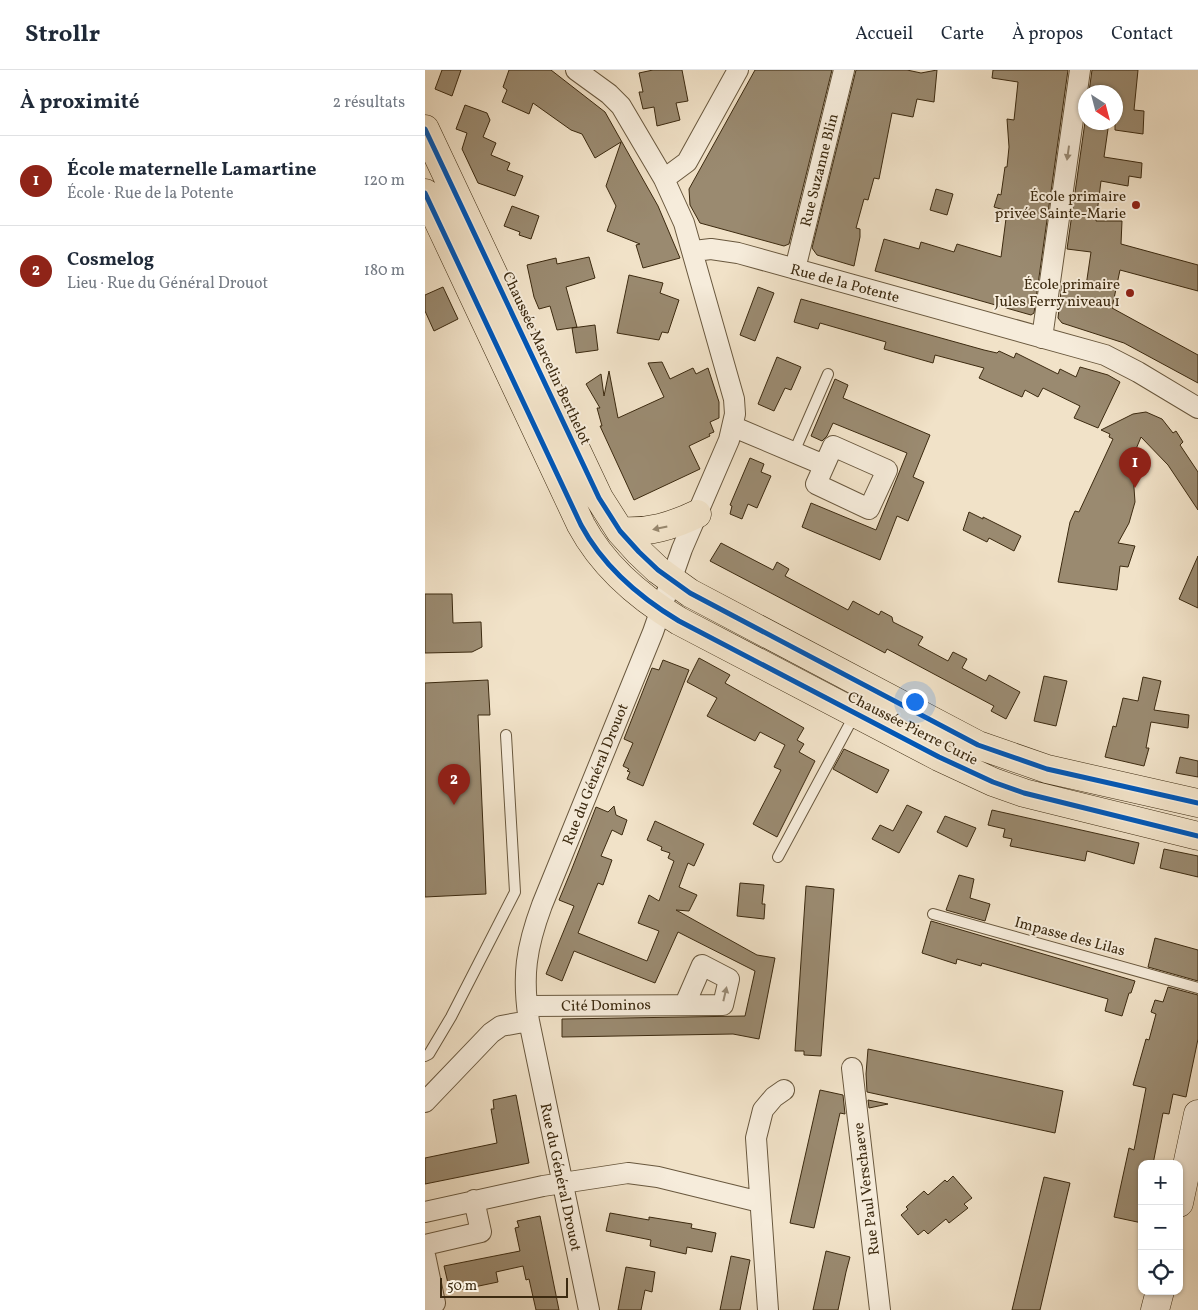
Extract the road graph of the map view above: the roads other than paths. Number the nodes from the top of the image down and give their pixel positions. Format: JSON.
{"nodes":[{"id":1,"x":576,"y":70,"type":"edge"},
{"id":2,"x":738,"y":70,"type":"edge"},
{"id":3,"x":844,"y":70,"type":"edge"},
{"id":4,"x":1080,"y":70,"type":"edge"},
{"id":5,"x":425,"y":129,"type":"edge"},
{"id":6,"x":664,"y":180,"type":"junction"},
{"id":7,"x":425,"y":193,"type":"edge"},
{"id":8,"x":694,"y":251,"type":"junction"},
{"id":9,"x":795,"y":269,"type":"junction"},
{"id":10,"x":1042,"y":338,"type":"junction"},
{"id":11,"x":828,"y":374,"type":"dead end"},
{"id":12,"x":1198,"y":408,"type":"edge"},
{"id":13,"x":733,"y":427,"type":"junction"},
{"id":14,"x":794,"y":452,"type":"junction"},
{"id":15,"x":824,"y":465,"type":"dead end"},
{"id":16,"x":697,"y":514,"type":"junction"},
{"id":17,"x":620,"y":531,"type":"junction"},
{"id":18,"x":671,"y":580,"type":"junction"},
{"id":19,"x":662,"y":610,"type":"junction"},
{"id":20,"x":855,"y":713,"type":"junction"},
{"id":21,"x":506,"y":735,"type":"dead end"},
{"id":22,"x":1198,"y":803,"type":"edge"},
{"id":23,"x":1198,"y":836,"type":"edge"},
{"id":24,"x":778,"y":857,"type":"dead end"},
{"id":25,"x":933,"y":914,"type":"dead end"},
{"id":26,"x":1198,"y":988,"type":"edge"},
{"id":27,"x":685,"y":1004,"type":"dead end"},
{"id":28,"x":528,"y":1013,"type":"junction"},
{"id":29,"x":425,"y":1056,"type":"edge"},
{"id":30,"x":852,"y":1068,"type":"dead end"},
{"id":31,"x":784,"y":1090,"type":"dead end"},
{"id":32,"x":425,"y":1102,"type":"edge"},
{"id":33,"x":1198,"y":1114,"type":"edge"},
{"id":34,"x":563,"y":1182,"type":"junction"},
{"id":35,"x":1183,"y":1184,"type":"edge"},
{"id":36,"x":474,"y":1200,"type":"junction"},
{"id":37,"x":760,"y":1202,"type":"junction"},
{"id":38,"x":425,"y":1212,"type":"edge"},
{"id":39,"x":425,"y":1245,"type":"edge"},
{"id":40,"x":425,"y":1255,"type":"edge"},
{"id":41,"x":1159,"y":1295,"type":"edge"},
{"id":42,"x":425,"y":1305,"type":"edge"},
{"id":43,"x":589,"y":1310,"type":"edge"},
{"id":44,"x":768,"y":1310,"type":"edge"},
{"id":45,"x":880,"y":1310,"type":"edge"},
{"id":46,"x":1155,"y":1310,"type":"edge"}],
"edges":[{"from":1,"to":6,"type":"street"},
{"from":2,"to":6,"type":"street"},
{"from":3,"to":9,"type":"street","name":"Rue Suzanne Blin"},
{"from":4,"to":10,"type":"street","one_way":true},
{"from":5,"to":17,"type":"main road","name":"Chaussée Marcelin Berthelot"},
{"from":6,"to":8,"type":"street"},
{"from":7,"to":19,"type":"main road"},
{"from":8,"to":9,"type":"street","name":"Rue de la Potente"},
{"from":8,"to":13,"type":"street","name":"Rue du Général Drouot"},
{"from":9,"to":10,"type":"street","name":"Rue de la Potente"},
{"from":10,"to":12,"type":"street","name":"Rue de la Potente"},
{"from":11,"to":14,"type":"lane"},
{"from":13,"to":14,"type":"street"},
{"from":13,"to":16,"type":"street","name":"Rue du Général Drouot"},
{"from":14,"to":15,"type":"street"},
{"from":16,"to":17,"type":"main road","one_way":true},
{"from":16,"to":18,"type":"street","name":"Rue du Général Drouot"},
{"from":17,"to":18,"type":"main road","name":"Chaussée Marcelin Berthelot"},
{"from":18,"to":19,"type":"street","name":"Rue du Général Drouot"},
{"from":18,"to":22,"type":"main road","name":"Chaussée Pierre Curie"},
{"from":19,"to":20,"type":"main road","name":"Chaussée Pierre Curie"},
{"from":19,"to":28,"type":"street","name":"Rue du Général Drouot"},
{"from":20,"to":23,"type":"main road","name":"Chaussée Pierre Curie"},
{"from":20,"to":24,"type":"lane"},
{"from":21,"to":29,"type":"lane"},
{"from":25,"to":26,"type":"lane","name":"Impasse des Lilas"},
{"from":27,"to":28,"type":"street","name":"Cité Dominos"},
{"from":28,"to":32,"type":"street","name":"Cité Dominos"},
{"from":28,"to":34,"type":"street","name":"Rue du Général Drouot"},
{"from":30,"to":45,"type":"street","name":"Rue Paul Verschaeve"},
{"from":31,"to":37,"type":"street"},
{"from":33,"to":35,"type":"street"},
{"from":34,"to":36,"type":"street"},
{"from":34,"to":37,"type":"street"},
{"from":34,"to":43,"type":"street","name":"Rue du Général Drouot"},
{"from":36,"to":38,"type":"street"},
{"from":36,"to":39,"type":"street"},
{"from":37,"to":44,"type":"street"},
{"from":40,"to":42,"type":"street"},
{"from":41,"to":46,"type":"street"}]}
